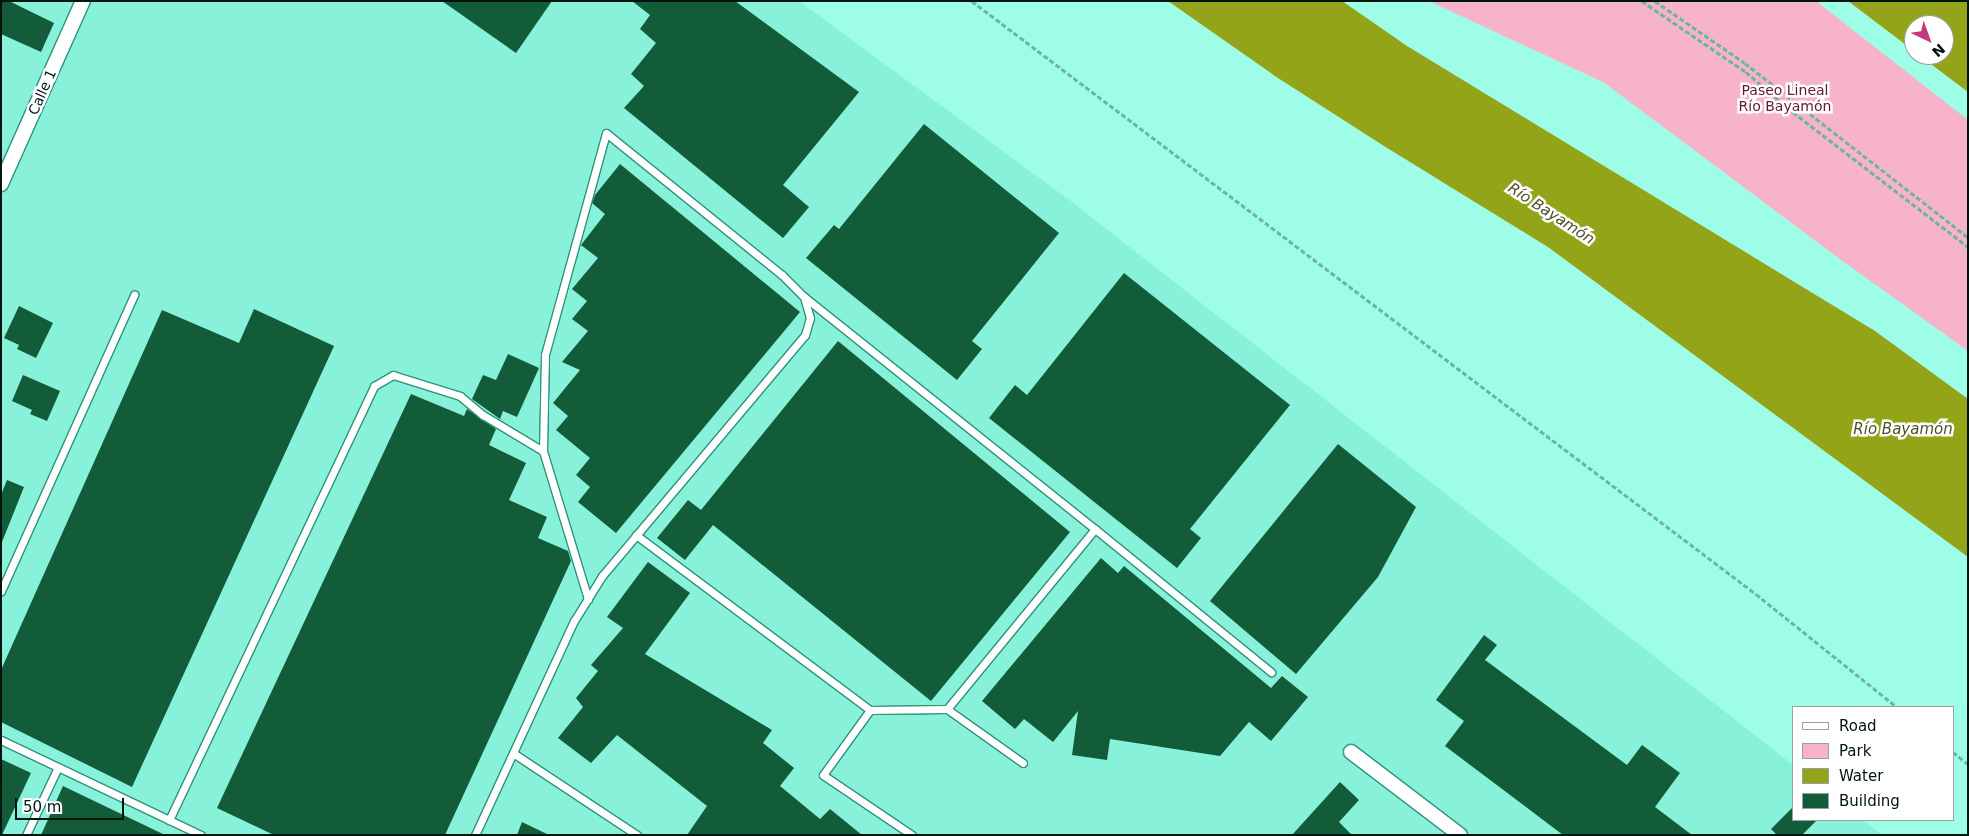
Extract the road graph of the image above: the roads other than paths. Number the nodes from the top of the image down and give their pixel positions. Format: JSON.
{"nodes":[{"id":1,"x":83,"y":1,"type":"edge"},
{"id":2,"x":1,"y":184,"type":"edge"},
{"id":3,"x":134,"y":295,"type":"dead end"},
{"id":4,"x":804,"y":297,"type":"junction"},
{"id":5,"x":543,"y":451,"type":"junction"},
{"id":6,"x":1095,"y":529,"type":"junction"},
{"id":7,"x":636,"y":535,"type":"junction"},
{"id":8,"x":1,"y":591,"type":"edge"},
{"id":9,"x":588,"y":598,"type":"junction"},
{"id":10,"x":1271,"y":672,"type":"dead end"},
{"id":11,"x":948,"y":709,"type":"junction"},
{"id":12,"x":870,"y":710,"type":"junction"},
{"id":13,"x":1,"y":740,"type":"edge"},
{"id":14,"x":1351,"y":752,"type":"dead end"},
{"id":15,"x":513,"y":753,"type":"junction"},
{"id":16,"x":1023,"y":763,"type":"dead end"},
{"id":17,"x":58,"y":767,"type":"junction"},
{"id":18,"x":169,"y":820,"type":"junction"},
{"id":19,"x":26,"y":835,"type":"edge"},
{"id":20,"x":201,"y":835,"type":"edge"},
{"id":21,"x":475,"y":835,"type":"edge"},
{"id":22,"x":637,"y":835,"type":"edge"},
{"id":23,"x":912,"y":835,"type":"edge"},
{"id":24,"x":1460,"y":835,"type":"edge"}],
"edges":[{"from":1,"to":2,"type":"street","name":"Calle 1"},
{"from":3,"to":8,"type":"lane"},
{"from":4,"to":5,"type":"lane"},
{"from":4,"to":6,"type":"lane"},
{"from":4,"to":7,"type":"lane"},
{"from":5,"to":9,"type":"lane"},
{"from":5,"to":18,"type":"lane"},
{"from":6,"to":10,"type":"lane"},
{"from":6,"to":11,"type":"lane"},
{"from":7,"to":9,"type":"lane"},
{"from":7,"to":12,"type":"lane"},
{"from":9,"to":15,"type":"lane"},
{"from":11,"to":12,"type":"lane"},
{"from":11,"to":16,"type":"lane"},
{"from":12,"to":23,"type":"lane"},
{"from":13,"to":17,"type":"lane"},
{"from":14,"to":24,"type":"street"},
{"from":15,"to":21,"type":"lane"},
{"from":15,"to":22,"type":"lane"},
{"from":17,"to":18,"type":"lane"},
{"from":17,"to":19,"type":"lane"},
{"from":18,"to":20,"type":"lane"}]}
